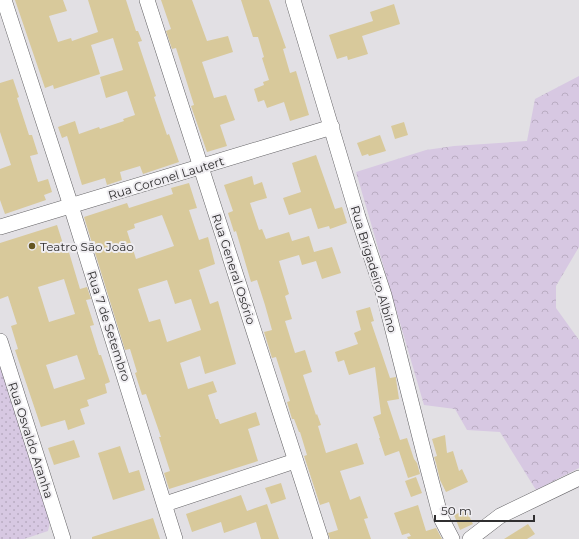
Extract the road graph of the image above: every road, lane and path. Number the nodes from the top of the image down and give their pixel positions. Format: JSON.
{"nodes":[{"id":1,"x":4,"y":0,"type":"edge"},
{"id":2,"x":147,"y":0,"type":"edge"},
{"id":3,"x":293,"y":0,"type":"edge"},
{"id":4,"x":332,"y":127,"type":"junction"},
{"id":5,"x":201,"y":167,"type":"junction"},
{"id":6,"x":71,"y":206,"type":"junction"},
{"id":7,"x":0,"y":227,"type":"edge"},
{"id":8,"x":0,"y":341,"type":"edge"},
{"id":9,"x":295,"y":461,"type":"junction"},
{"id":10,"x":579,"y":478,"type":"edge"},
{"id":11,"x":165,"y":504,"type":"junction"},
{"id":12,"x":61,"y":539,"type":"edge"},
{"id":13,"x":175,"y":539,"type":"edge"},
{"id":14,"x":321,"y":539,"type":"edge"},
{"id":15,"x":452,"y":539,"type":"edge"},
{"id":16,"x":470,"y":539,"type":"edge"}],
"edges":[{"from":1,"to":6,"type":"street","name":"Rua 7 de Setembro"},
{"from":2,"to":5,"type":"street","name":"Rua General Osório"},
{"from":3,"to":4,"type":"street","name":"Rua Brigadeiro Albino"},
{"from":4,"to":5,"type":"street","name":"Rua Coronel Lautert"},
{"from":4,"to":15,"type":"street","name":"Rua Brigadeiro Albino"},
{"from":5,"to":6,"type":"street","name":"Rua Coronel Lautert"},
{"from":5,"to":9,"type":"street","name":"Rua General Osório"},
{"from":6,"to":7,"type":"street","name":"Rua Coronel Lautert"},
{"from":6,"to":11,"type":"street","name":"Rua 7 de Setembro"},
{"from":8,"to":12,"type":"street","name":"Rua Osvaldo Aranha"},
{"from":9,"to":11,"type":"street"},
{"from":9,"to":14,"type":"street","name":"Rua General Osório"},
{"from":10,"to":16,"type":"street"},
{"from":11,"to":13,"type":"street","name":"Rua 7 de Setembro"}]}
